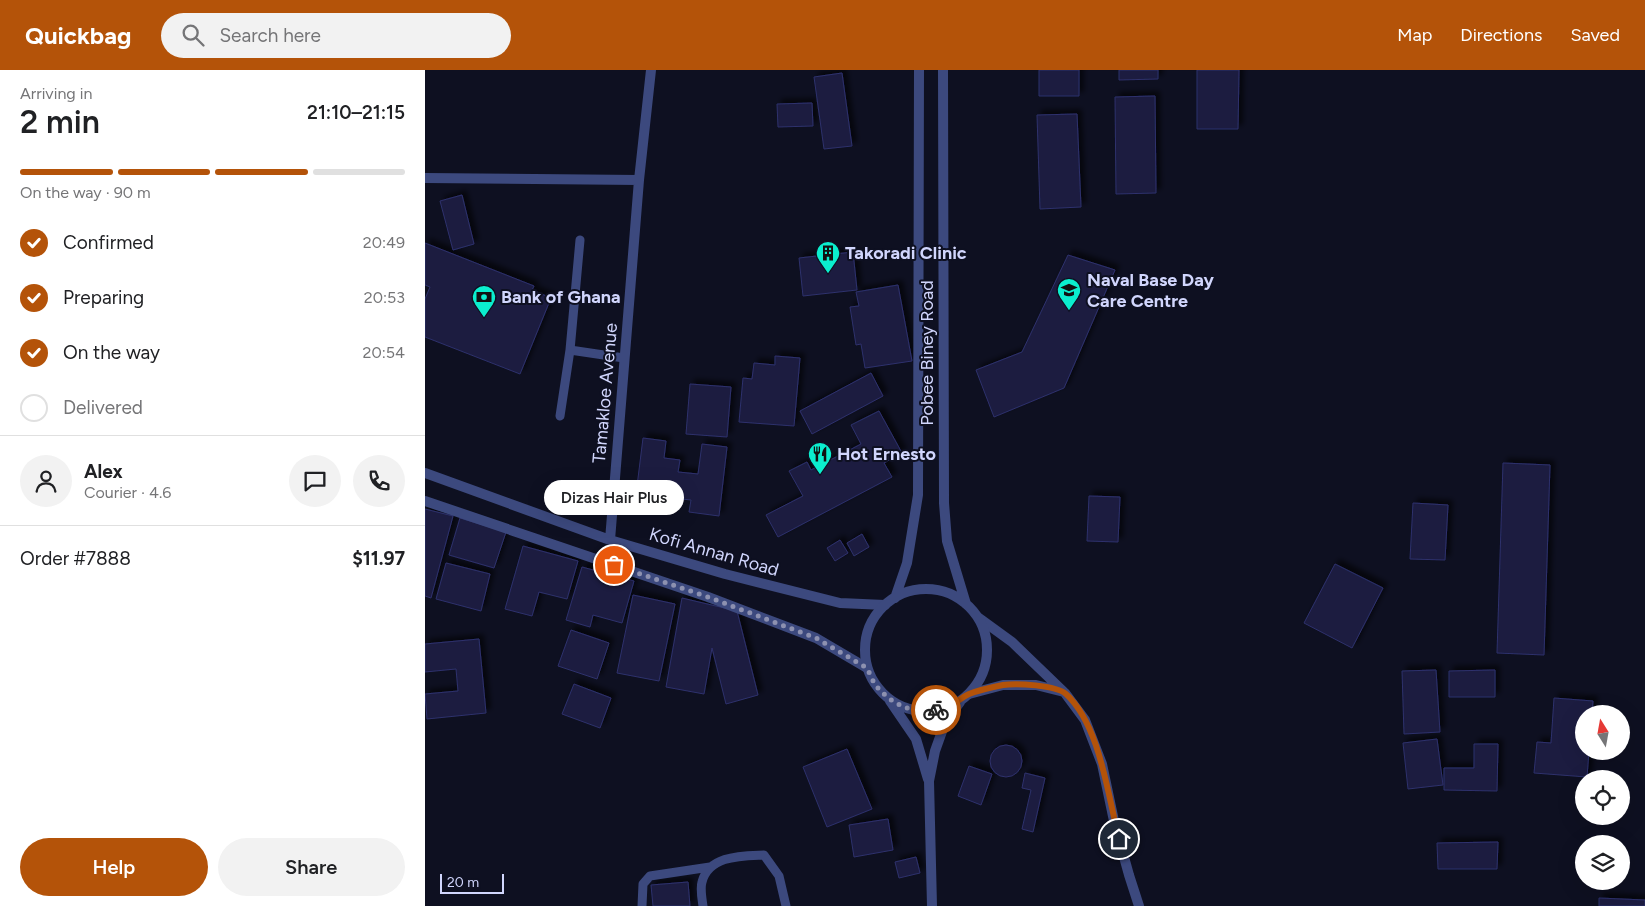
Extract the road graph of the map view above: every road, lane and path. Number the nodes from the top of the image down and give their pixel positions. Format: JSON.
{"nodes":[{"id":1,"x":651,"y":70,"type":"edge"},
{"id":2,"x":919,"y":70,"type":"edge"},
{"id":3,"x":943,"y":70,"type":"edge"},
{"id":4,"x":425,"y":178,"type":"edge"},
{"id":5,"x":639,"y":180,"type":"junction"},
{"id":6,"x":580,"y":240,"type":"dead end"},
{"id":7,"x":570,"y":350,"type":"junction"},
{"id":8,"x":624,"y":358,"type":"junction"},
{"id":9,"x":560,"y":416,"type":"dead end"},
{"id":10,"x":425,"y":474,"type":"edge"},
{"id":11,"x":425,"y":501,"type":"edge"},
{"id":12,"x":610,"y":540,"type":"junction"},
{"id":13,"x":895,"y":598,"type":"junction"},
{"id":14,"x":966,"y":604,"type":"junction"},
{"id":15,"x":885,"y":605,"type":"junction"},
{"id":16,"x":979,"y":618,"type":"junction"},
{"id":17,"x":867,"y":668,"type":"junction"},
{"id":18,"x":1065,"y":693,"type":"junction"},
{"id":19,"x":965,"y":697,"type":"junction"},
{"id":20,"x":888,"y":698,"type":"junction"},
{"id":21,"x":929,"y":781,"type":"junction"},
{"id":22,"x":710,"y":867,"type":"junction"},
{"id":23,"x":642,"y":906,"type":"edge"},
{"id":24,"x":703,"y":906,"type":"edge"},
{"id":25,"x":786,"y":906,"type":"edge"},
{"id":26,"x":932,"y":906,"type":"edge"},
{"id":27,"x":1139,"y":906,"type":"edge"}],
"edges":[{"from":1,"to":5,"type":"street","name":"Tamakloe Avenue"},
{"from":2,"to":13,"type":"street","name":"Pobee Biney Road"},
{"from":3,"to":14,"type":"street","name":"Pobee Biney Road"},
{"from":4,"to":5,"type":"street"},
{"from":5,"to":8,"type":"street","name":"Tamakloe Avenue"},
{"from":6,"to":7,"type":"lane"},
{"from":7,"to":8,"type":"lane"},
{"from":7,"to":9,"type":"lane"},
{"from":8,"to":12,"type":"street","name":"Tamakloe Avenue"},
{"from":10,"to":12,"type":"street","name":"Kofi Annan Road"},
{"from":11,"to":17,"type":"street"},
{"from":12,"to":15,"type":"street","name":"Kofi Annan Road"},
{"from":13,"to":14,"type":"street"},
{"from":13,"to":15,"type":"street"},
{"from":14,"to":16,"type":"street"},
{"from":15,"to":17,"type":"street"},
{"from":16,"to":18,"type":"street"},
{"from":16,"to":19,"type":"street"},
{"from":17,"to":20,"type":"street"},
{"from":18,"to":19,"type":"street"},
{"from":18,"to":27,"type":"street"},
{"from":19,"to":20,"type":"street"},
{"from":19,"to":21,"type":"street"},
{"from":20,"to":21,"type":"street"},
{"from":21,"to":26,"type":"street"},
{"from":22,"to":23,"type":"lane"},
{"from":22,"to":24,"type":"lane"},
{"from":22,"to":25,"type":"lane"}]}
